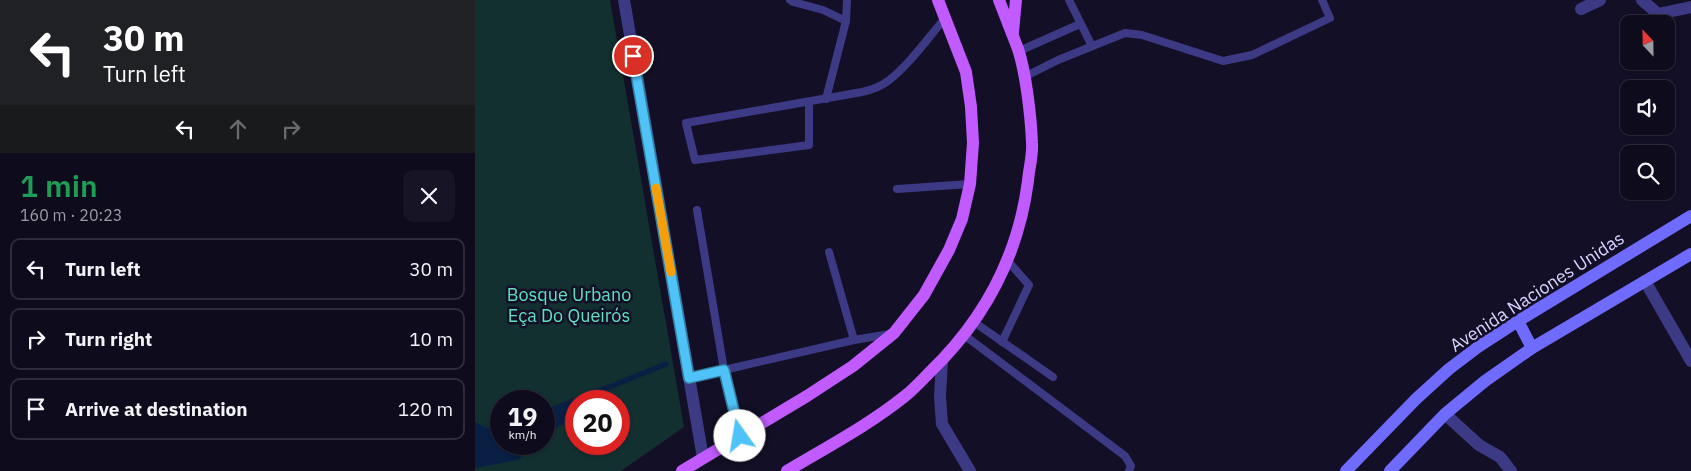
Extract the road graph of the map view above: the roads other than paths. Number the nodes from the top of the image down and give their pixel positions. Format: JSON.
{"nodes":[{"id":1,"x":623,"y":0,"type":"edge"},
{"id":2,"x":790,"y":0,"type":"edge"},
{"id":3,"x":847,"y":0,"type":"edge"},
{"id":4,"x":938,"y":0,"type":"edge"},
{"id":5,"x":999,"y":0,"type":"edge"},
{"id":6,"x":1016,"y":0,"type":"edge"},
{"id":7,"x":1069,"y":0,"type":"edge"},
{"id":8,"x":1322,"y":0,"type":"edge"},
{"id":9,"x":1600,"y":0,"type":"edge"},
{"id":10,"x":1642,"y":0,"type":"edge"},
{"id":11,"x":1691,"y":7,"type":"edge"},
{"id":12,"x":1581,"y":9,"type":"dead end"},
{"id":13,"x":946,"y":17,"type":"junction"},
{"id":14,"x":846,"y":21,"type":"junction"},
{"id":15,"x":1080,"y":24,"type":"junction"},
{"id":16,"x":1013,"y":37,"type":"junction"},
{"id":17,"x":1092,"y":46,"type":"junction"},
{"id":18,"x":1019,"y":51,"type":"junction"},
{"id":19,"x":1023,"y":77,"type":"junction"},
{"id":20,"x":826,"y":99,"type":"junction"},
{"id":21,"x":809,"y":102,"type":"junction"},
{"id":22,"x":970,"y":184,"type":"junction"},
{"id":23,"x":897,"y":189,"type":"dead end"},
{"id":24,"x":697,"y":210,"type":"dead end"},
{"id":25,"x":1691,"y":216,"type":"edge"},
{"id":26,"x":829,"y":252,"type":"dead end"},
{"id":27,"x":1691,"y":254,"type":"edge"},
{"id":28,"x":1007,"y":260,"type":"junction"},
{"id":29,"x":1645,"y":281,"type":"junction"},
{"id":30,"x":1518,"y":320,"type":"junction"},
{"id":31,"x":974,"y":322,"type":"junction"},
{"id":32,"x":894,"y":333,"type":"junction"},
{"id":33,"x":964,"y":335,"type":"junction"},
{"id":34,"x":854,"y":340,"type":"junction"},
{"id":35,"x":1002,"y":342,"type":"junction"},
{"id":36,"x":1532,"y":348,"type":"junction"},
{"id":37,"x":942,"y":361,"type":"junction"},
{"id":38,"x":1691,"y":361,"type":"edge"},
{"id":39,"x":724,"y":370,"type":"junction"},
{"id":40,"x":689,"y":378,"type":"junction"},
{"id":41,"x":1053,"y":378,"type":"dead end"},
{"id":42,"x":1445,"y":414,"type":"junction"},
{"id":43,"x":740,"y":436,"type":"junction"},
{"id":44,"x":703,"y":458,"type":"junction"},
{"id":45,"x":682,"y":471,"type":"edge"},
{"id":46,"x":787,"y":471,"type":"edge"},
{"id":47,"x":970,"y":471,"type":"edge"},
{"id":48,"x":1129,"y":471,"type":"edge"},
{"id":49,"x":1346,"y":471,"type":"edge"},
{"id":50,"x":1390,"y":471,"type":"edge"},
{"id":51,"x":1511,"y":471,"type":"edge"}],
"edges":[{"from":1,"to":40,"type":"street"},
{"from":2,"to":14,"type":"lane"},
{"from":3,"to":14,"type":"lane"},
{"from":4,"to":13,"type":"main road"},
{"from":5,"to":16,"type":"main road"},
{"from":6,"to":16,"type":"main road"},
{"from":7,"to":15,"type":"lane"},
{"from":8,"to":17,"type":"lane"},
{"from":9,"to":12,"type":"street"},
{"from":10,"to":11,"type":"street"},
{"from":13,"to":20,"type":"lane"},
{"from":13,"to":22,"type":"main road"},
{"from":14,"to":20,"type":"lane"},
{"from":15,"to":17,"type":"lane"},
{"from":15,"to":18,"type":"lane"},
{"from":16,"to":18,"type":"main road"},
{"from":17,"to":19,"type":"lane"},
{"from":18,"to":19,"type":"main road"},
{"from":19,"to":28,"type":"main road"},
{"from":20,"to":21,"type":"lane"},
{"from":21,"to":21,"type":"lane"},
{"from":22,"to":23,"type":"lane"},
{"from":22,"to":32,"type":"main road"},
{"from":24,"to":39,"type":"lane"},
{"from":25,"to":30,"type":"street","name":"Avenida Naciones Unidas"},
{"from":26,"to":34,"type":"lane"},
{"from":27,"to":29,"type":"street"},
{"from":28,"to":31,"type":"main road"},
{"from":28,"to":35,"type":"lane"},
{"from":29,"to":36,"type":"street"},
{"from":29,"to":38,"type":"street"},
{"from":30,"to":36,"type":"street"},
{"from":30,"to":49,"type":"street","name":"Avenida Naciones Unidas"},
{"from":31,"to":33,"type":"main road"},
{"from":31,"to":35,"type":"lane"},
{"from":32,"to":34,"type":"lane"},
{"from":32,"to":43,"type":"main road"},
{"from":33,"to":37,"type":"main road"},
{"from":33,"to":48,"type":"lane"},
{"from":34,"to":39,"type":"lane"},
{"from":35,"to":41,"type":"lane"},
{"from":36,"to":42,"type":"street"},
{"from":37,"to":46,"type":"main road"},
{"from":37,"to":47,"type":"street"},
{"from":39,"to":40,"type":"lane"},
{"from":39,"to":43,"type":"lane"},
{"from":40,"to":44,"type":"street"},
{"from":42,"to":50,"type":"street"},
{"from":42,"to":51,"type":"street"},
{"from":43,"to":44,"type":"main road"},
{"from":44,"to":45,"type":"main road"}]}
